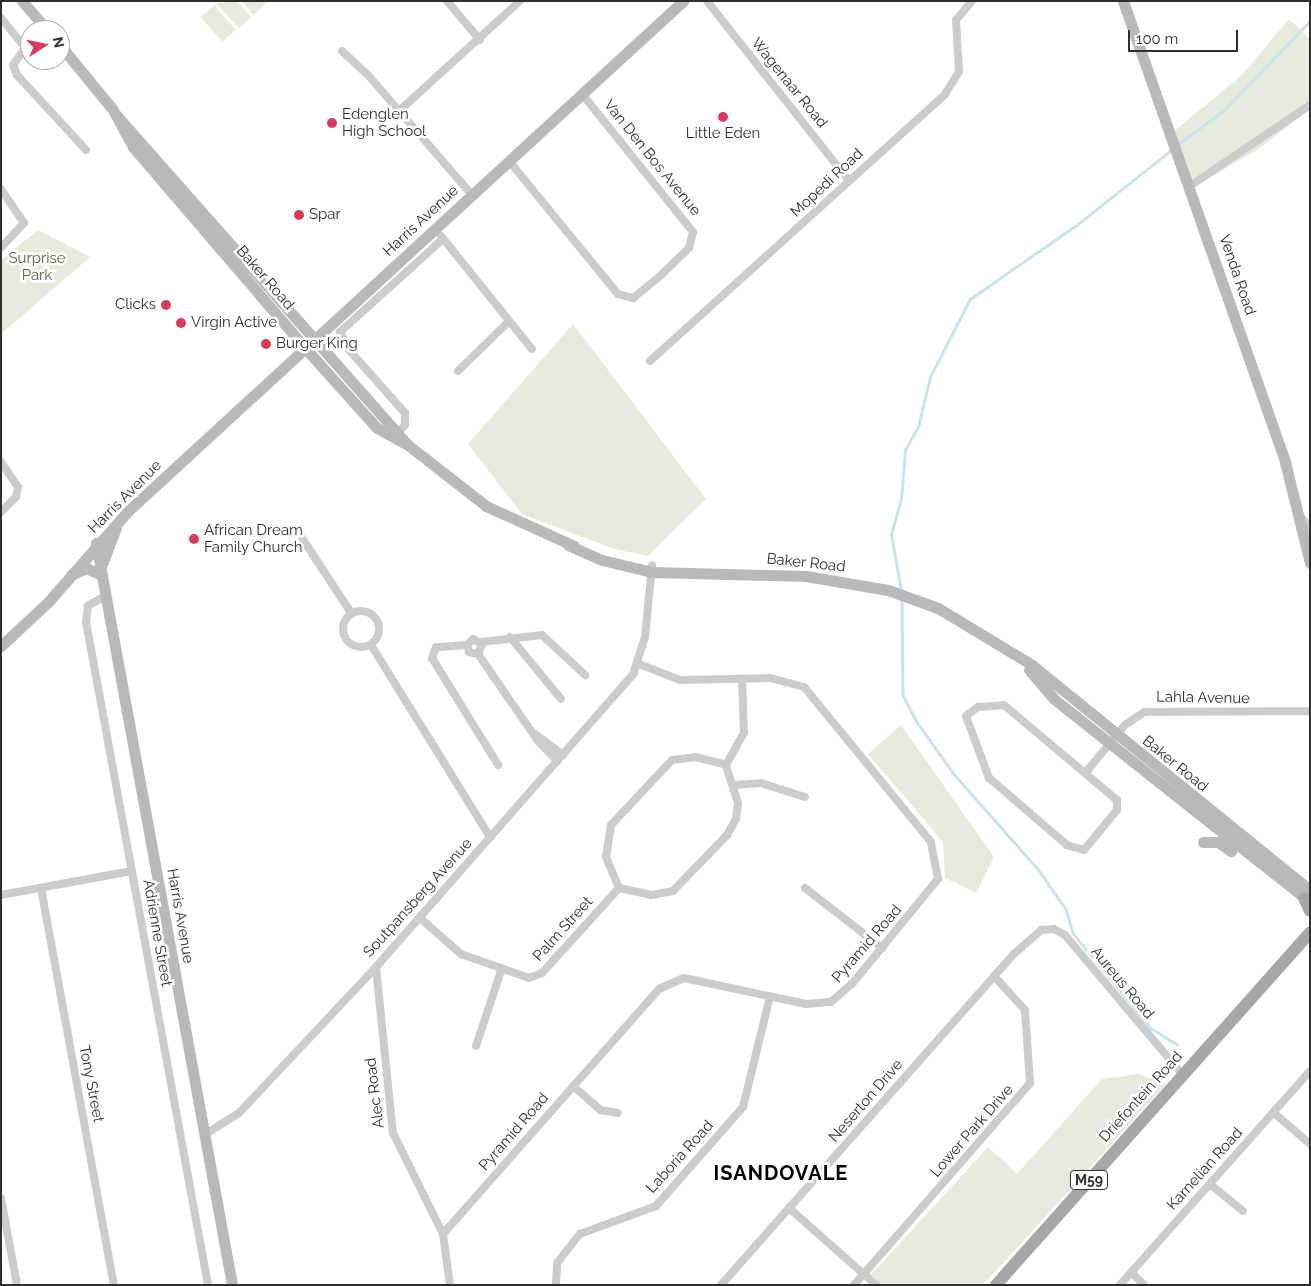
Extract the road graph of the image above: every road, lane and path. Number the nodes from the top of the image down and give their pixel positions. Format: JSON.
{"nodes":[{"id":1,"x":22,"y":1,"type":"edge"},
{"id":2,"x":447,"y":1,"type":"edge"},
{"id":3,"x":520,"y":1,"type":"edge"},
{"id":4,"x":683,"y":1,"type":"edge"},
{"id":5,"x":707,"y":1,"type":"edge"},
{"id":6,"x":972,"y":1,"type":"edge"},
{"id":7,"x":1123,"y":1,"type":"edge"},
{"id":8,"x":1,"y":18,"type":"edge"},
{"id":9,"x":38,"y":20,"type":"edge"},
{"id":10,"x":480,"y":40,"type":"junction"},
{"id":11,"x":342,"y":51,"type":"dead end"},
{"id":12,"x":70,"y":58,"type":"edge"},
{"id":13,"x":582,"y":94,"type":"junction"},
{"id":14,"x":1310,"y":105,"type":"edge"},
{"id":15,"x":400,"y":111,"type":"junction"},
{"id":16,"x":86,"y":150,"type":"dead end"},
{"id":17,"x":509,"y":161,"type":"junction"},
{"id":18,"x":849,"y":181,"type":"junction"},
{"id":19,"x":1190,"y":186,"type":"junction"},
{"id":20,"x":1,"y":189,"type":"edge"},
{"id":21,"x":472,"y":195,"type":"junction"},
{"id":22,"x":435,"y":229,"type":"junction"},
{"id":23,"x":443,"y":239,"type":"junction"},
{"id":24,"x":1,"y":248,"type":"edge"},
{"id":25,"x":509,"y":321,"type":"junction"},
{"id":26,"x":310,"y":345,"type":"junction"},
{"id":27,"x":532,"y":349,"type":"dead end"},
{"id":28,"x":650,"y":361,"type":"dead end"},
{"id":29,"x":458,"y":371,"type":"dead end"},
{"id":30,"x":398,"y":432,"type":"junction"},
{"id":31,"x":408,"y":445,"type":"junction"},
{"id":32,"x":1,"y":462,"type":"edge"},
{"id":33,"x":1,"y":512,"type":"edge"},
{"id":34,"x":120,"y":518,"type":"junction"},
{"id":35,"x":1302,"y":518,"type":"junction"},
{"id":36,"x":1310,"y":528,"type":"edge"},
{"id":37,"x":302,"y":538,"type":"dead end"},
{"id":38,"x":96,"y":543,"type":"junction"},
{"id":39,"x":1310,"y":563,"type":"edge"},
{"id":40,"x":652,"y":568,"type":"junction"},
{"id":41,"x":102,"y":574,"type":"junction"},
{"id":42,"x":68,"y":578,"type":"junction"},
{"id":43,"x":105,"y":596,"type":"junction"},
{"id":44,"x":352,"y":614,"type":"junction"},
{"id":45,"x":510,"y":637,"type":"junction"},
{"id":46,"x":481,"y":642,"type":"junction"},
{"id":47,"x":467,"y":644,"type":"junction"},
{"id":48,"x":371,"y":645,"type":"junction"},
{"id":49,"x":1,"y":646,"type":"edge"},
{"id":50,"x":478,"y":654,"type":"junction"},
{"id":51,"x":639,"y":664,"type":"junction"},
{"id":52,"x":585,"y":675,"type":"dead end"},
{"id":53,"x":742,"y":679,"type":"junction"},
{"id":54,"x":561,"y":699,"type":"dead end"},
{"id":55,"x":1310,"y":711,"type":"edge"},
{"id":56,"x":1113,"y":740,"type":"junction"},
{"id":57,"x":560,"y":758,"type":"junction"},
{"id":58,"x":498,"y":765,"type":"dead end"},
{"id":59,"x":726,"y":765,"type":"junction"},
{"id":60,"x":1086,"y":772,"type":"junction"},
{"id":61,"x":734,"y":786,"type":"junction"},
{"id":62,"x":805,"y":797,"type":"dead end"},
{"id":63,"x":490,"y":837,"type":"junction"},
{"id":64,"x":1203,"y":842,"type":"dead end"},
{"id":65,"x":1263,"y":868,"type":"junction"},
{"id":66,"x":132,"y":871,"type":"junction"},
{"id":67,"x":41,"y":888,"type":"junction"},
{"id":68,"x":619,"y":888,"type":"junction"},
{"id":69,"x":805,"y":888,"type":"dead end"},
{"id":70,"x":1,"y":895,"type":"edge"},
{"id":71,"x":1308,"y":897,"type":"edge"},
{"id":72,"x":1310,"y":911,"type":"edge"},
{"id":73,"x":420,"y":918,"type":"junction"},
{"id":74,"x":1309,"y":930,"type":"edge"},
{"id":75,"x":1032,"y":935,"type":"joint"},
{"id":76,"x":882,"y":948,"type":"junction"},
{"id":77,"x":376,"y":967,"type":"junction"},
{"id":78,"x":501,"y":971,"type":"junction"},
{"id":79,"x":994,"y":976,"type":"junction"},
{"id":80,"x":770,"y":996,"type":"junction"},
{"id":81,"x":476,"y":1046,"type":"dead end"},
{"id":82,"x":1310,"y":1071,"type":"edge"},
{"id":83,"x":1183,"y":1075,"type":"junction"},
{"id":84,"x":573,"y":1086,"type":"junction"},
{"id":85,"x":618,"y":1113,"type":"dead end"},
{"id":86,"x":1274,"y":1113,"type":"junction"},
{"id":87,"x":204,"y":1136,"type":"junction"},
{"id":88,"x":1310,"y":1144,"type":"edge"},
{"id":89,"x":1210,"y":1184,"type":"junction"},
{"id":90,"x":1,"y":1198,"type":"edge"},
{"id":91,"x":789,"y":1208,"type":"junction"},
{"id":92,"x":1243,"y":1211,"type":"dead end"},
{"id":93,"x":443,"y":1234,"type":"junction"},
{"id":94,"x":1131,"y":1272,"type":"junction"},
{"id":95,"x":864,"y":1274,"type":"junction"},
{"id":96,"x":17,"y":1285,"type":"edge"},
{"id":97,"x":114,"y":1285,"type":"edge"},
{"id":98,"x":208,"y":1285,"type":"edge"},
{"id":99,"x":232,"y":1285,"type":"edge"},
{"id":100,"x":450,"y":1285,"type":"edge"},
{"id":101,"x":556,"y":1285,"type":"edge"},
{"id":102,"x":720,"y":1285,"type":"edge"},
{"id":103,"x":854,"y":1285,"type":"edge"},
{"id":104,"x":876,"y":1285,"type":"edge"},
{"id":105,"x":996,"y":1285,"type":"edge"},
{"id":106,"x":1120,"y":1285,"type":"edge"},
{"id":107,"x":1144,"y":1285,"type":"edge"}],
"edges":[{"from":1,"to":9,"type":"main road"},
{"from":2,"to":10,"type":"street"},
{"from":3,"to":10,"type":"street"},
{"from":4,"to":13,"type":"main road","name":"Harris Avenue"},
{"from":5,"to":18,"type":"street","name":"Wagenaar Road"},
{"from":6,"to":18,"type":"street","name":"Mopedi Road"},
{"from":7,"to":19,"type":"main road","name":"Venda Road"},
{"from":8,"to":16,"type":"street"},
{"from":10,"to":15,"type":"street"},
{"from":11,"to":15,"type":"street"},
{"from":12,"to":26,"type":"main road","name":"Baker Road"},
{"from":13,"to":17,"type":"main road","name":"Harris Avenue"},
{"from":13,"to":17,"type":"street","name":"Van Den Bos Avenue"},
{"from":14,"to":19,"type":"street"},
{"from":15,"to":21,"type":"street"},
{"from":17,"to":21,"type":"main road","name":"Harris Avenue"},
{"from":18,"to":28,"type":"street","name":"Mopedi Road"},
{"from":19,"to":35,"type":"main road","name":"Venda Road"},
{"from":20,"to":24,"type":"street"},
{"from":21,"to":22,"type":"main road","name":"Harris Avenue"},
{"from":22,"to":23,"type":"street"},
{"from":22,"to":26,"type":"main road","name":"Harris Avenue"},
{"from":23,"to":25,"type":"street"},
{"from":23,"to":30,"type":"street"},
{"from":25,"to":27,"type":"street"},
{"from":25,"to":29,"type":"street"},
{"from":26,"to":30,"type":"main road","name":"Baker Road"},
{"from":26,"to":31,"type":"main road","name":"Baker Road"},
{"from":26,"to":34,"type":"main road","name":"Harris Avenue"},
{"from":30,"to":31,"type":"main road","name":"Baker Road"},
{"from":31,"to":40,"type":"main road","name":"Baker Road"},
{"from":32,"to":33,"type":"street"},
{"from":34,"to":38,"type":"main road","name":"Harris Avenue"},
{"from":34,"to":41,"type":"main road"},
{"from":35,"to":36,"type":"street"},
{"from":35,"to":39,"type":"main road","name":"Venda Road"},
{"from":37,"to":44,"type":"street"},
{"from":38,"to":41,"type":"main road","name":"Harris Avenue"},
{"from":38,"to":42,"type":"main road"},
{"from":40,"to":51,"type":"street"},
{"from":40,"to":56,"type":"main road","name":"Baker Road"},
{"from":41,"to":42,"type":"main road"},
{"from":41,"to":43,"type":"main road","name":"Harris Avenue"},
{"from":42,"to":49,"type":"main road"},
{"from":43,"to":66,"type":"street","name":"Adrienne Street"},
{"from":43,"to":87,"type":"main road","name":"Harris Avenue"},
{"from":44,"to":48,"type":"street"},
{"from":44,"to":48,"type":"street"},
{"from":45,"to":46,"type":"street"},
{"from":45,"to":52,"type":"street"},
{"from":45,"to":54,"type":"street"},
{"from":46,"to":47,"type":"street"},
{"from":46,"to":50,"type":"street"},
{"from":47,"to":50,"type":"street"},
{"from":47,"to":58,"type":"street"},
{"from":48,"to":63,"type":"street"},
{"from":50,"to":57,"type":"street"},
{"from":51,"to":53,"type":"street","name":"Pyramid Road"},
{"from":51,"to":57,"type":"street","name":"Soutpansberg Avenue"},
{"from":53,"to":59,"type":"street"},
{"from":53,"to":76,"type":"street","name":"Pyramid Road"},
{"from":55,"to":56,"type":"street","name":"Lahla Avenue"},
{"from":56,"to":60,"type":"street"},
{"from":56,"to":65,"type":"main road","name":"Baker Road"},
{"from":56,"to":71,"type":"main road","name":"Baker Road"},
{"from":57,"to":63,"type":"street","name":"Soutpansberg Avenue"},
{"from":59,"to":61,"type":"street"},
{"from":59,"to":68,"type":"street"},
{"from":60,"to":60,"type":"street"},
{"from":61,"to":62,"type":"street"},
{"from":61,"to":68,"type":"street"},
{"from":63,"to":73,"type":"street","name":"Soutpansberg Avenue"},
{"from":64,"to":65,"type":"main road"},
{"from":65,"to":71,"type":"main road","name":"Baker Road"},
{"from":66,"to":67,"type":"street"},
{"from":66,"to":98,"type":"street","name":"Adrienne Street"},
{"from":67,"to":70,"type":"street"},
{"from":67,"to":97,"type":"street","name":"Tony Street"},
{"from":68,"to":78,"type":"street","name":"Palm Street"},
{"from":69,"to":76,"type":"street"},
{"from":71,"to":72,"type":"main road"},
{"from":73,"to":77,"type":"street","name":"Soutpansberg Avenue"},
{"from":73,"to":78,"type":"street","name":"Palm Street"},
{"from":74,"to":83,"type":"main road","name":"Driefontein Road","number":"M59"},
{"from":75,"to":79,"type":"street","name":"Neserton Drive"},
{"from":75,"to":83,"type":"street","name":"Aureus Road"},
{"from":76,"to":80,"type":"street","name":"Pyramid Road"},
{"from":77,"to":87,"type":"street","name":"Soutpansberg Avenue"},
{"from":77,"to":93,"type":"street","name":"Alec Road"},
{"from":78,"to":81,"type":"street"},
{"from":79,"to":91,"type":"street","name":"Neserton Drive"},
{"from":79,"to":95,"type":"street","name":"Lower Park Drive"},
{"from":80,"to":84,"type":"street","name":"Pyramid Road"},
{"from":80,"to":101,"type":"street","name":"Laboria Road"},
{"from":82,"to":86,"type":"street","name":"Karnelian Road"},
{"from":83,"to":105,"type":"main road","name":"Driefontein Road","number":"M59"},
{"from":84,"to":85,"type":"street"},
{"from":84,"to":93,"type":"street","name":"Pyramid Road"},
{"from":86,"to":88,"type":"street"},
{"from":86,"to":89,"type":"street","name":"Karnelian Road"},
{"from":87,"to":99,"type":"main road","name":"Harris Avenue"},
{"from":89,"to":92,"type":"street"},
{"from":89,"to":94,"type":"street","name":"Karnelian Road"},
{"from":90,"to":96,"type":"street"},
{"from":91,"to":95,"type":"street"},
{"from":91,"to":102,"type":"street","name":"Neserton Drive"},
{"from":93,"to":100,"type":"street"},
{"from":94,"to":106,"type":"street","name":"Karnelian Road"},
{"from":94,"to":107,"type":"street"},
{"from":95,"to":103,"type":"street","name":"Lower Park Drive"},
{"from":95,"to":104,"type":"street"}]}
